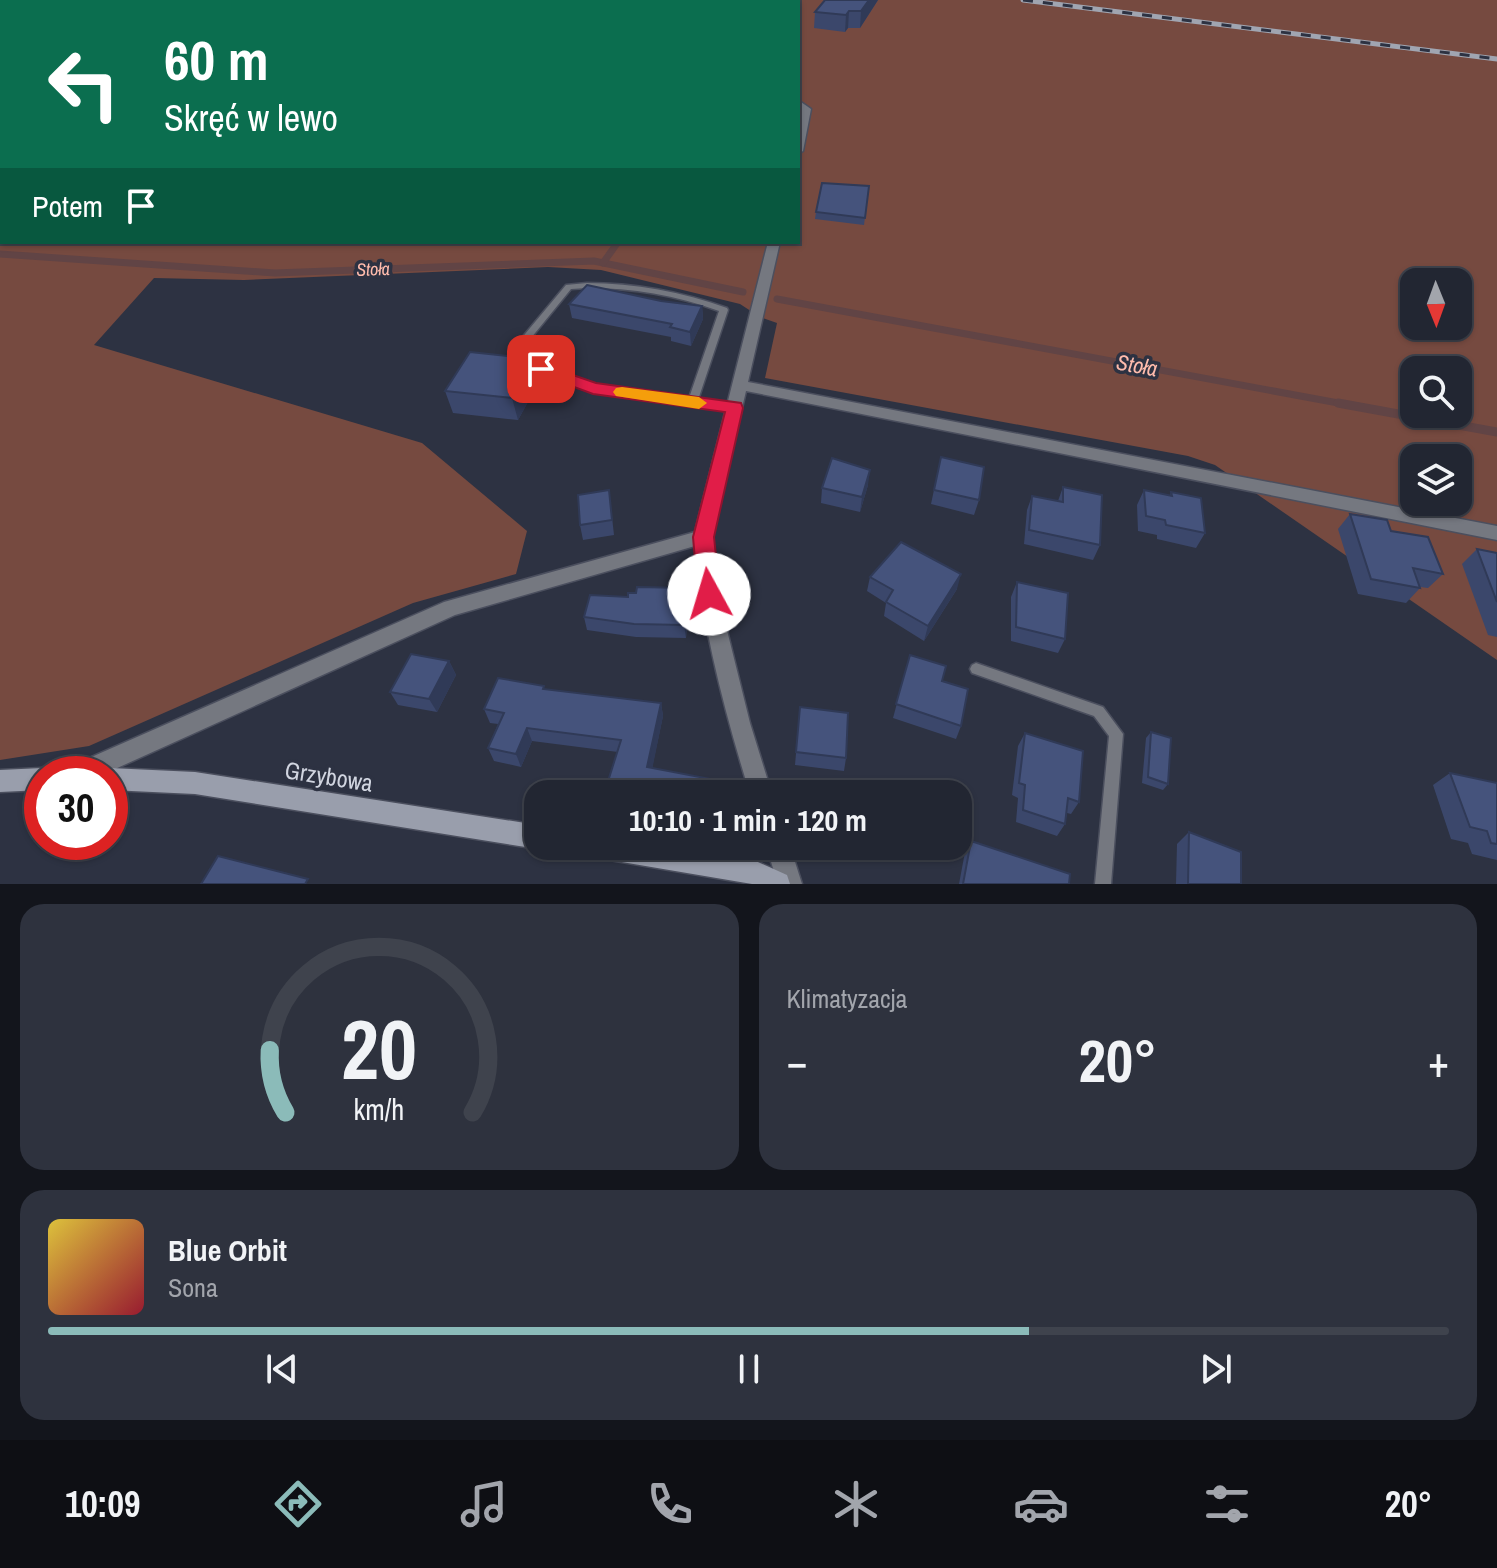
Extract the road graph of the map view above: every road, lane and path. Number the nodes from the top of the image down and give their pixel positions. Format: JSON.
{"nodes":[{"id":1,"x":800,"y":104,"type":"edge"},
{"id":2,"x":800,"y":143,"type":"edge"},
{"id":3,"x":774,"y":244,"type":"edge"},
{"id":4,"x":740,"y":385,"type":"junction"},
{"id":5,"x":692,"y":402,"type":"junction"},
{"id":6,"x":735,"y":408,"type":"junction"},
{"id":7,"x":1497,"y":533,"type":"edge"},
{"id":8,"x":703,"y":537,"type":"junction"},
{"id":9,"x":976,"y":669,"type":"dead end"},
{"id":10,"x":119,"y":756,"type":"edge"},
{"id":11,"x":24,"y":780,"type":"edge"},
{"id":12,"x":128,"y":780,"type":"edge"},
{"id":13,"x":757,"y":780,"type":"edge"},
{"id":14,"x":0,"y":781,"type":"edge"},
{"id":15,"x":524,"y":835,"type":"edge"},
{"id":16,"x":686,"y":860,"type":"edge"},
{"id":17,"x":782,"y":860,"type":"edge"},
{"id":18,"x":778,"y":884,"type":"edge"},
{"id":19,"x":790,"y":884,"type":"edge"},
{"id":20,"x":1103,"y":884,"type":"edge"}],
"edges":[{"from":1,"to":2,"type":"street"},
{"from":3,"to":4,"type":"street"},
{"from":4,"to":6,"type":"street"},
{"from":4,"to":7,"type":"street"},
{"from":5,"to":5,"type":"lane"},
{"from":5,"to":6,"type":"lane"},
{"from":6,"to":8,"type":"street"},
{"from":8,"to":10,"type":"street"},
{"from":8,"to":13,"type":"street"},
{"from":9,"to":20,"type":"lane"},
{"from":11,"to":14,"type":"street"},
{"from":12,"to":15,"type":"street","name":"Grzybowa"},
{"from":16,"to":18,"type":"street"},
{"from":17,"to":19,"type":"street"}]}
